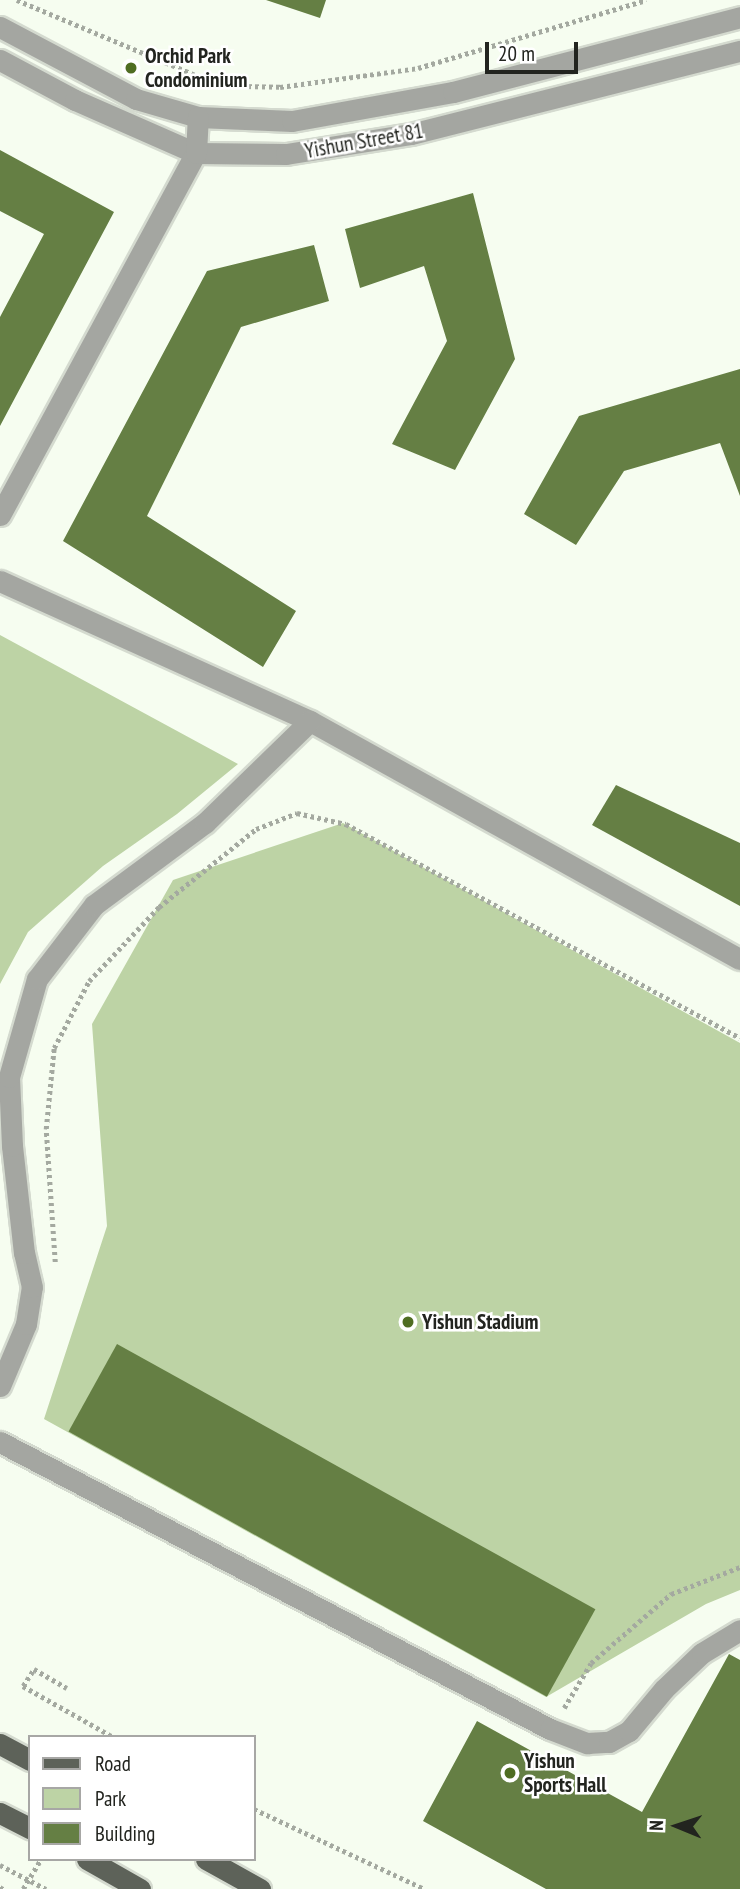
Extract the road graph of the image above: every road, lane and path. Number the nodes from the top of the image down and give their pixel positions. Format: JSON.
{"nodes":[{"id":1,"x":17,"y":0,"type":"edge"},
{"id":2,"x":646,"y":0,"type":"edge"},
{"id":3,"x":740,"y":17,"type":"edge"},
{"id":4,"x":0,"y":27,"type":"edge"},
{"id":5,"x":740,"y":51,"type":"edge"},
{"id":6,"x":0,"y":60,"type":"edge"},
{"id":7,"x":198,"y":117,"type":"junction"},
{"id":8,"x":196,"y":153,"type":"junction"},
{"id":9,"x":0,"y":515,"type":"edge"},
{"id":10,"x":0,"y":581,"type":"edge"},
{"id":11,"x":310,"y":721,"type":"junction"},
{"id":12,"x":740,"y":960,"type":"edge"},
{"id":13,"x":740,"y":1038,"type":"edge"},
{"id":14,"x":55,"y":1267,"type":"dead end"},
{"id":15,"x":0,"y":1386,"type":"edge"},
{"id":16,"x":0,"y":1442,"type":"edge"},
{"id":17,"x":740,"y":1567,"type":"edge"},
{"id":18,"x":740,"y":1630,"type":"edge"},
{"id":19,"x":67,"y":1688,"type":"dead end"},
{"id":20,"x":550,"y":1729,"type":"junction"},
{"id":21,"x":109,"y":1735,"type":"edge"},
{"id":22,"x":0,"y":1744,"type":"edge"},
{"id":23,"x":28,"y":1759,"type":"edge"},
{"id":24,"x":256,"y":1810,"type":"edge"},
{"id":25,"x":0,"y":1813,"type":"edge"},
{"id":26,"x":28,"y":1827,"type":"edge"},
{"id":27,"x":40,"y":1861,"type":"edge"},
{"id":28,"x":91,"y":1861,"type":"edge"},
{"id":29,"x":210,"y":1861,"type":"edge"},
{"id":30,"x":0,"y":1866,"type":"edge"},
{"id":31,"x":29,"y":1880,"type":"junction"},
{"id":32,"x":23,"y":1889,"type":"edge"},
{"id":33,"x":46,"y":1889,"type":"edge"},
{"id":34,"x":140,"y":1889,"type":"edge"},
{"id":35,"x":260,"y":1889,"type":"edge"},
{"id":36,"x":425,"y":1889,"type":"edge"}],
"edges":[{"from":1,"to":2,"type":"path"},
{"from":3,"to":7,"type":"street","name":"Yishun Street 81"},
{"from":4,"to":7,"type":"street","name":"Yishun Street 81"},
{"from":5,"to":8,"type":"street","name":"Yishun Street 81"},
{"from":6,"to":8,"type":"street","name":"Yishun Street 81"},
{"from":7,"to":8,"type":"street"},
{"from":8,"to":9,"type":"street"},
{"from":10,"to":11,"type":"street"},
{"from":11,"to":12,"type":"street"},
{"from":11,"to":15,"type":"street"},
{"from":13,"to":14,"type":"path"},
{"from":16,"to":20,"type":"street"},
{"from":17,"to":20,"type":"path"},
{"from":18,"to":20,"type":"street"},
{"from":19,"to":21,"type":"path"},
{"from":22,"to":23,"type":"main road"},
{"from":24,"to":36,"type":"path"},
{"from":25,"to":26,"type":"main road"},
{"from":27,"to":31,"type":"path"},
{"from":28,"to":34,"type":"main road"},
{"from":29,"to":35,"type":"main road"},
{"from":30,"to":31,"type":"path"},
{"from":31,"to":32,"type":"path"},
{"from":31,"to":33,"type":"path"}]}
